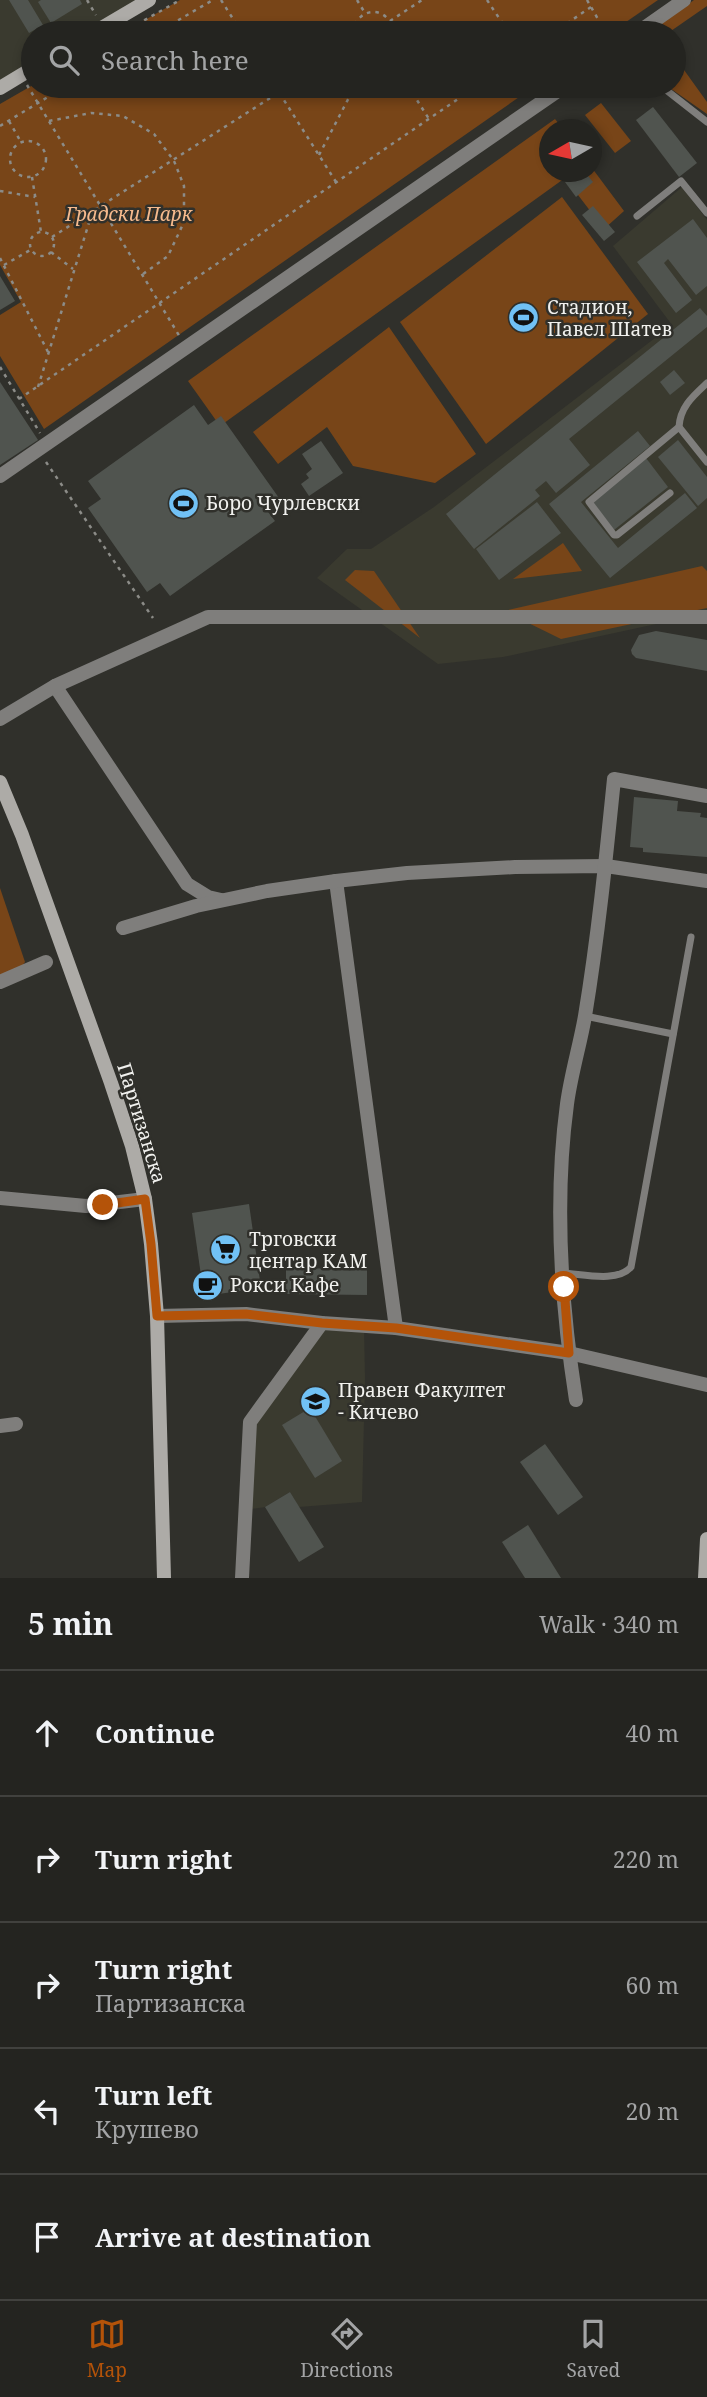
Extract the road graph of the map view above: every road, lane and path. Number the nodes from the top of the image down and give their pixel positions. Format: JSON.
{"nodes":[{"id":1,"x":86,"y":0,"type":"edge"},
{"id":2,"x":149,"y":0,"type":"edge"},
{"id":3,"x":180,"y":0,"type":"edge"},
{"id":4,"x":213,"y":0,"type":"edge"},
{"id":5,"x":222,"y":0,"type":"edge"},
{"id":6,"x":357,"y":0,"type":"edge"},
{"id":7,"x":422,"y":0,"type":"edge"},
{"id":8,"x":487,"y":0,"type":"edge"},
{"id":9,"x":587,"y":0,"type":"edge"},
{"id":10,"x":684,"y":0,"type":"edge"},
{"id":11,"x":591,"y":7,"type":"junction"},
{"id":12,"x":365,"y":13,"type":"junction"},
{"id":13,"x":97,"y":18,"type":"dead end"},
{"id":14,"x":113,"y":21,"type":"edge"},
{"id":15,"x":143,"y":21,"type":"edge"},
{"id":16,"x":177,"y":21,"type":"edge"},
{"id":17,"x":235,"y":21,"type":"edge"},
{"id":18,"x":357,"y":21,"type":"edge"},
{"id":19,"x":390,"y":21,"type":"joint"},
{"id":20,"x":501,"y":21,"type":"edge"},
{"id":21,"x":571,"y":21,"type":"edge"},
{"id":22,"x":599,"y":21,"type":"edge"},
{"id":23,"x":654,"y":21,"type":"edge"},
{"id":24,"x":21,"y":76,"type":"edge"},
{"id":25,"x":0,"y":88,"type":"edge"},
{"id":26,"x":37,"y":98,"type":"edge"},
{"id":27,"x":45,"y":98,"type":"edge"},
{"id":28,"x":270,"y":98,"type":"edge"},
{"id":29,"x":283,"y":98,"type":"edge"},
{"id":30,"x":349,"y":98,"type":"edge"},
{"id":31,"x":416,"y":98,"type":"edge"},
{"id":32,"x":459,"y":98,"type":"edge"},
{"id":33,"x":548,"y":98,"type":"edge"},
{"id":34,"x":676,"y":98,"type":"edge"},
{"id":35,"x":38,"y":102,"type":"junction"},
{"id":36,"x":429,"y":118,"type":"junction"},
{"id":37,"x":8,"y":121,"type":"junction"},
{"id":38,"x":49,"y":121,"type":"junction"},
{"id":39,"x":707,"y":122,"type":"edge"},
{"id":40,"x":0,"y":126,"type":"edge"},
{"id":41,"x":21,"y":142,"type":"junction"},
{"id":42,"x":318,"y":155,"type":"junction"},
{"id":43,"x":174,"y":161,"type":"junction"},
{"id":44,"x":32,"y":177,"type":"junction"},
{"id":45,"x":336,"y":183,"type":"junction"},
{"id":46,"x":0,"y":191,"type":"edge"},
{"id":47,"x":35,"y":197,"type":"junction"},
{"id":48,"x":102,"y":207,"type":"junction"},
{"id":49,"x":92,"y":213,"type":"junction"},
{"id":50,"x":707,"y":213,"type":"edge"},
{"id":51,"x":637,"y":216,"type":"dead end"},
{"id":52,"x":41,"y":232,"type":"junction"},
{"id":53,"x":52,"y":237,"type":"junction"},
{"id":54,"x":32,"y":249,"type":"junction"},
{"id":55,"x":51,"y":252,"type":"junction"},
{"id":56,"x":0,"y":258,"type":"edge"},
{"id":57,"x":4,"y":266,"type":"junction"},
{"id":58,"x":75,"y":270,"type":"junction"},
{"id":59,"x":143,"y":274,"type":"junction"},
{"id":60,"x":161,"y":304,"type":"junction"},
{"id":61,"x":187,"y":348,"type":"junction"},
{"id":62,"x":49,"y":354,"type":"junction"},
{"id":63,"x":0,"y":367,"type":"edge"},
{"id":64,"x":707,"y":383,"type":"edge"},
{"id":65,"x":37,"y":387,"type":"junction"},
{"id":66,"x":19,"y":399,"type":"junction"},
{"id":67,"x":679,"y":427,"type":"junction"},
{"id":68,"x":43,"y":447,"type":"junction"},
{"id":69,"x":707,"y":463,"type":"edge"},
{"id":70,"x":0,"y":476,"type":"edge"},
{"id":71,"x":670,"y":493,"type":"dead end"},
{"id":72,"x":707,"y":617,"type":"edge"},
{"id":73,"x":153,"y":618,"type":"dead end"},
{"id":74,"x":55,"y":686,"type":"junction"},
{"id":75,"x":0,"y":719,"type":"edge"},
{"id":76,"x":0,"y":782,"type":"edge"},
{"id":77,"x":707,"y":796,"type":"edge"},
{"id":78,"x":606,"y":866,"type":"junction"},
{"id":79,"x":335,"y":881,"type":"junction"},
{"id":80,"x":707,"y":881,"type":"edge"},
{"id":81,"x":222,"y":901,"type":"junction"},
{"id":82,"x":123,"y":928,"type":"dead end"},
{"id":83,"x":691,"y":937,"type":"dead end"},
{"id":84,"x":46,"y":962,"type":"dead end"},
{"id":85,"x":0,"y":982,"type":"edge"},
{"id":86,"x":585,"y":1016,"type":"junction"},
{"id":87,"x":673,"y":1034,"type":"junction"},
{"id":88,"x":0,"y":1198,"type":"edge"},
{"id":89,"x":145,"y":1199,"type":"junction"},
{"id":90,"x":563,"y":1273,"type":"junction"},
{"id":91,"x":157,"y":1316,"type":"junction"},
{"id":92,"x":322,"y":1323,"type":"junction"},
{"id":93,"x":396,"y":1328,"type":"junction"},
{"id":94,"x":569,"y":1353,"type":"junction"},
{"id":95,"x":707,"y":1385,"type":"edge"},
{"id":96,"x":576,"y":1400,"type":"dead end"},
{"id":97,"x":16,"y":1423,"type":"dead end"},
{"id":98,"x":0,"y":1426,"type":"edge"},
{"id":99,"x":707,"y":1539,"type":"edge"},
{"id":100,"x":164,"y":1578,"type":"edge"},
{"id":101,"x":242,"y":1578,"type":"edge"},
{"id":102,"x":705,"y":1578,"type":"edge"}],
"edges":[{"from":1,"to":13,"type":"path"},
{"from":2,"to":14,"type":"street"},
{"from":3,"to":15,"type":"path"},
{"from":4,"to":16,"type":"path"},
{"from":5,"to":17,"type":"path"},
{"from":6,"to":12,"type":"path"},
{"from":7,"to":19,"type":"path"},
{"from":8,"to":20,"type":"path"},
{"from":9,"to":11,"type":"path"},
{"from":10,"to":23,"type":"street"},
{"from":11,"to":21,"type":"path"},
{"from":11,"to":22,"type":"path"},
{"from":12,"to":18,"type":"path"},
{"from":12,"to":19,"type":"path"},
{"from":24,"to":25,"type":"street"},
{"from":26,"to":35,"type":"path"},
{"from":27,"to":35,"type":"path"},
{"from":28,"to":43,"type":"path"},
{"from":29,"to":42,"type":"path"},
{"from":30,"to":42,"type":"path"},
{"from":31,"to":36,"type":"path"},
{"from":32,"to":36,"type":"path"},
{"from":33,"to":61,"type":"street"},
{"from":34,"to":39,"type":"lane"},
{"from":35,"to":37,"type":"path"},
{"from":35,"to":38,"type":"path"},
{"from":36,"to":45,"type":"path"},
{"from":37,"to":40,"type":"path"},
{"from":37,"to":41,"type":"path"},
{"from":38,"to":43,"type":"path"},
{"from":38,"to":48,"type":"path"},
{"from":41,"to":44,"type":"path"},
{"from":41,"to":44,"type":"path"},
{"from":42,"to":45,"type":"path"},
{"from":43,"to":48,"type":"path"},
{"from":43,"to":59,"type":"path"},
{"from":44,"to":47,"type":"path"},
{"from":45,"to":60,"type":"path"},
{"from":46,"to":47,"type":"path"},
{"from":47,"to":52,"type":"path"},
{"from":48,"to":49,"type":"path"},
{"from":48,"to":59,"type":"path"},
{"from":49,"to":53,"type":"path"},
{"from":49,"to":58,"type":"path"},
{"from":50,"to":51,"type":"lane"},
{"from":52,"to":53,"type":"path"},
{"from":52,"to":54,"type":"path"},
{"from":53,"to":55,"type":"path"},
{"from":54,"to":55,"type":"path"},
{"from":54,"to":57,"type":"path"},
{"from":55,"to":58,"type":"path"},
{"from":56,"to":57,"type":"path"},
{"from":57,"to":62,"type":"path"},
{"from":58,"to":62,"type":"path"},
{"from":59,"to":60,"type":"path"},
{"from":60,"to":61,"type":"path"},
{"from":60,"to":65,"type":"path"},
{"from":61,"to":68,"type":"street"},
{"from":62,"to":65,"type":"path"},
{"from":63,"to":66,"type":"path"},
{"from":64,"to":67,"type":"lane"},
{"from":65,"to":66,"type":"path"},
{"from":66,"to":68,"type":"path"},
{"from":67,"to":69,"type":"lane"},
{"from":67,"to":71,"type":"lane"},
{"from":68,"to":70,"type":"street"},
{"from":68,"to":73,"type":"path"},
{"from":72,"to":74,"type":"street"},
{"from":74,"to":75,"type":"street"},
{"from":74,"to":81,"type":"street"},
{"from":76,"to":89,"type":"street","name":"Партизанска"},
{"from":77,"to":78,"type":"street"},
{"from":78,"to":79,"type":"street"},
{"from":78,"to":80,"type":"street"},
{"from":78,"to":86,"type":"street"},
{"from":79,"to":81,"type":"street"},
{"from":79,"to":93,"type":"street"},
{"from":81,"to":82,"type":"street"},
{"from":83,"to":87,"type":"lane"},
{"from":84,"to":85,"type":"street"},
{"from":86,"to":87,"type":"lane"},
{"from":86,"to":90,"type":"street"},
{"from":87,"to":90,"type":"lane"},
{"from":88,"to":89,"type":"street"},
{"from":89,"to":91,"type":"street","name":"Партизанска"},
{"from":90,"to":94,"type":"street"},
{"from":91,"to":92,"type":"street"},
{"from":91,"to":100,"type":"street","name":"Партизанска"},
{"from":92,"to":93,"type":"street"},
{"from":92,"to":101,"type":"street"},
{"from":93,"to":94,"type":"street"},
{"from":94,"to":95,"type":"street"},
{"from":94,"to":96,"type":"street"},
{"from":97,"to":98,"type":"street"},
{"from":99,"to":102,"type":"street"}]}
